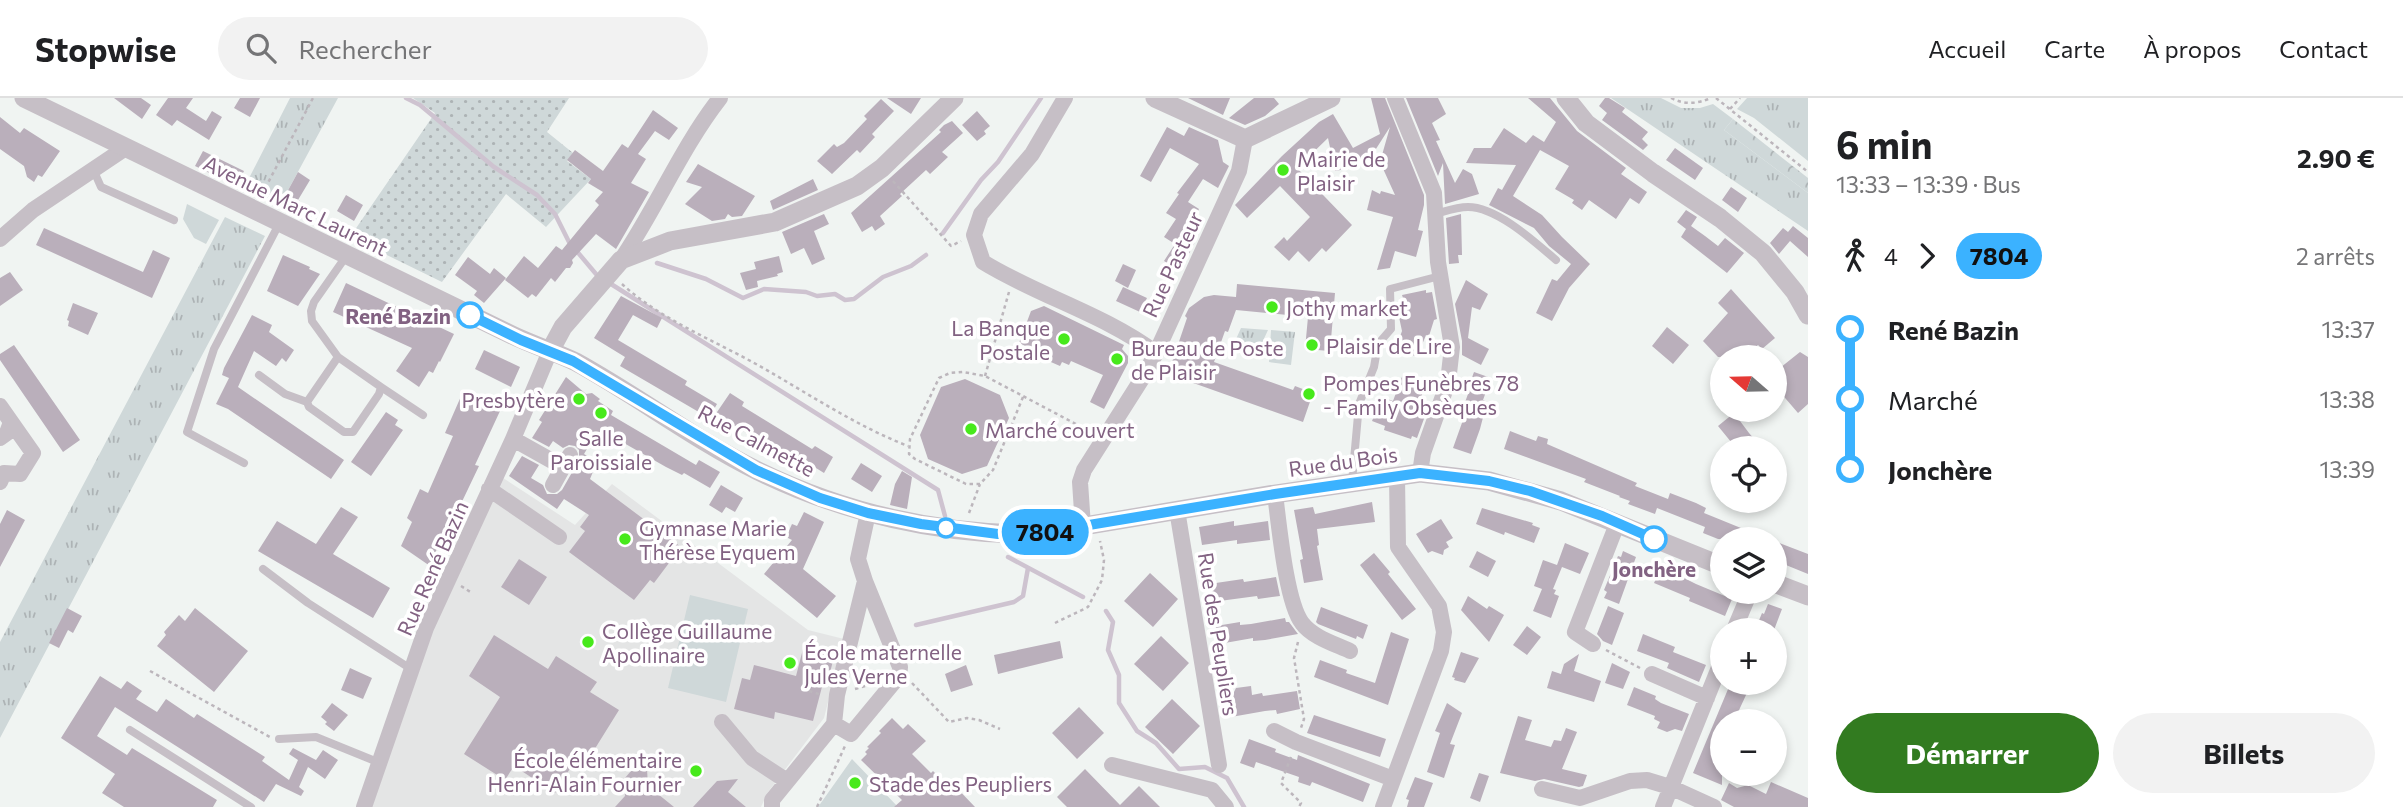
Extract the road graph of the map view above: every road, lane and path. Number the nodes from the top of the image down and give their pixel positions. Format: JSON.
{"nodes":[{"id":1,"x":24,"y":98,"type":"edge"},
{"id":2,"x":313,"y":98,"type":"edge"},
{"id":3,"x":720,"y":98,"type":"edge"},
{"id":4,"x":954,"y":98,"type":"edge"},
{"id":5,"x":1065,"y":98,"type":"edge"},
{"id":6,"x":1154,"y":98,"type":"edge"},
{"id":7,"x":1331,"y":98,"type":"edge"},
{"id":8,"x":1395,"y":98,"type":"edge"},
{"id":9,"x":1566,"y":98,"type":"edge"},
{"id":10,"x":1671,"y":98,"type":"edge"},
{"id":11,"x":1713,"y":98,"type":"edge"},
{"id":12,"x":1740,"y":98,"type":"edge"},
{"id":13,"x":1730,"y":109,"type":"junction"},
{"id":14,"x":1245,"y":139,"type":"junction"},
{"id":15,"x":127,"y":146,"type":"junction"},
{"id":16,"x":881,"y":168,"type":"junction"},
{"id":17,"x":93,"y":169,"type":"junction"},
{"id":18,"x":1808,"y":172,"type":"edge"},
{"id":19,"x":254,"y":210,"type":"junction"},
{"id":20,"x":1435,"y":214,"type":"junction"},
{"id":21,"x":174,"y":220,"type":"dead end"},
{"id":22,"x":280,"y":222,"type":"junction"},
{"id":23,"x":2,"y":235,"type":"edge"},
{"id":24,"x":974,"y":235,"type":"junction"},
{"id":25,"x":347,"y":255,"type":"junction"},
{"id":26,"x":1556,"y":260,"type":"dead end"},
{"id":27,"x":617,"y":264,"type":"junction"},
{"id":28,"x":1440,"y":276,"type":"junction"},
{"id":29,"x":1012,"y":280,"type":"junction"},
{"id":30,"x":1808,"y":315,"type":"edge"},
{"id":31,"x":688,"y":321,"type":"dead end"},
{"id":32,"x":686,"y":326,"type":"junction"},
{"id":33,"x":550,"y":351,"type":"junction"},
{"id":34,"x":1156,"y":353,"type":"junction"},
{"id":35,"x":338,"y":357,"type":"junction"},
{"id":36,"x":259,"y":375,"type":"dead end"},
{"id":37,"x":985,"y":376,"type":"junction"},
{"id":38,"x":381,"y":387,"type":"junction"},
{"id":39,"x":1023,"y":397,"type":"junction"},
{"id":40,"x":307,"y":402,"type":"junction"},
{"id":41,"x":0,"y":405,"type":"edge"},
{"id":42,"x":423,"y":415,"type":"dead end"},
{"id":43,"x":11,"y":422,"type":"junction"},
{"id":44,"x":0,"y":438,"type":"edge"},
{"id":45,"x":1104,"y":438,"type":"junction"},
{"id":46,"x":513,"y":439,"type":"junction"},
{"id":47,"x":908,"y":446,"type":"junction"},
{"id":48,"x":244,"y":463,"type":"dead end"},
{"id":49,"x":1420,"y":473,"type":"junction"},
{"id":50,"x":2,"y":474,"type":"edge"},
{"id":51,"x":1397,"y":476,"type":"junction"},
{"id":52,"x":1352,"y":482,"type":"junction"},
{"id":53,"x":553,"y":485,"type":"dead end"},
{"id":54,"x":489,"y":489,"type":"junction"},
{"id":55,"x":1275,"y":494,"type":"junction"},
{"id":56,"x":1177,"y":510,"type":"junction"},
{"id":57,"x":868,"y":513,"type":"junction"},
{"id":58,"x":1617,"y":524,"type":"junction"},
{"id":59,"x":1091,"y":531,"type":"junction"},
{"id":60,"x":559,"y":537,"type":"dead end"},
{"id":61,"x":1710,"y":561,"type":"edge"},
{"id":62,"x":263,"y":569,"type":"dead end"},
{"id":63,"x":865,"y":581,"type":"junction"},
{"id":64,"x":1787,"y":588,"type":"edge"},
{"id":65,"x":1808,"y":596,"type":"edge"},
{"id":66,"x":1055,"y":623,"type":"dead end"},
{"id":67,"x":1303,"y":625,"type":"junction"},
{"id":68,"x":1593,"y":644,"type":"joint"},
{"id":69,"x":1350,"y":651,"type":"dead end"},
{"id":70,"x":412,"y":669,"type":"junction"},
{"id":71,"x":150,"y":671,"type":"dead end"},
{"id":72,"x":1651,"y":674,"type":"joint"},
{"id":73,"x":909,"y":680,"type":"dead end"},
{"id":74,"x":1710,"y":690,"type":"edge"},
{"id":75,"x":1707,"y":698,"type":"junction"},
{"id":76,"x":722,"y":722,"type":"dead end"},
{"id":77,"x":834,"y":724,"type":"junction"},
{"id":78,"x":1000,"y":729,"type":"dead end"},
{"id":79,"x":130,"y":730,"type":"dead end"},
{"id":80,"x":1274,"y":731,"type":"dead end"},
{"id":81,"x":851,"y":734,"type":"junction"},
{"id":82,"x":279,"y":739,"type":"joint"},
{"id":83,"x":1296,"y":742,"type":"junction"},
{"id":84,"x":380,"y":764,"type":"junction"},
{"id":85,"x":1112,"y":765,"type":"dead end"},
{"id":86,"x":1220,"y":765,"type":"dead end"},
{"id":87,"x":1393,"y":779,"type":"junction"},
{"id":88,"x":788,"y":781,"type":"junction"},
{"id":89,"x":1670,"y":786,"type":"junction"},
{"id":90,"x":1542,"y":789,"type":"dead end"},
{"id":91,"x":251,"y":807,"type":"edge"},
{"id":92,"x":363,"y":807,"type":"edge"},
{"id":93,"x":772,"y":807,"type":"edge"},
{"id":94,"x":817,"y":807,"type":"edge"},
{"id":95,"x":1226,"y":807,"type":"edge"},
{"id":96,"x":1299,"y":807,"type":"edge"},
{"id":97,"x":1383,"y":807,"type":"edge"},
{"id":98,"x":1663,"y":807,"type":"edge"},
{"id":99,"x":1714,"y":807,"type":"edge"}],
"edges":[{"from":1,"to":15,"type":"street","name":"Avenue Marc Laurent"},
{"from":2,"to":19,"type":"path"},
{"from":3,"to":27,"type":"street"},
{"from":4,"to":16,"type":"street"},
{"from":5,"to":24,"type":"street"},
{"from":6,"to":14,"type":"street"},
{"from":7,"to":14,"type":"street"},
{"from":8,"to":20,"type":"street"},
{"from":9,"to":30,"type":"street"},
{"from":10,"to":11,"type":"path"},
{"from":11,"to":13,"type":"path"},
{"from":12,"to":13,"type":"path"},
{"from":13,"to":18,"type":"path"},
{"from":14,"to":34,"type":"street","name":"Rue Pasteur"},
{"from":15,"to":17,"type":"street"},
{"from":15,"to":19,"type":"street","name":"Avenue Marc Laurent"},
{"from":16,"to":24,"type":"path"},
{"from":16,"to":27,"type":"street"},
{"from":17,"to":21,"type":"lane"},
{"from":17,"to":23,"type":"street"},
{"from":19,"to":22,"type":"street","name":"Avenue Marc Laurent"},
{"from":20,"to":26,"type":"lane"},
{"from":20,"to":28,"type":"street"},
{"from":22,"to":25,"type":"street","name":"Avenue Marc Laurent"},
{"from":22,"to":48,"type":"lane"},
{"from":24,"to":29,"type":"street"},
{"from":25,"to":33,"type":"street","name":"Avenue Marc Laurent"},
{"from":25,"to":35,"type":"lane"},
{"from":27,"to":32,"type":"path"},
{"from":27,"to":33,"type":"street"},
{"from":28,"to":49,"type":"street"},
{"from":28,"to":52,"type":"lane"},
{"from":29,"to":34,"type":"street"},
{"from":29,"to":37,"type":"path"},
{"from":31,"to":32,"type":"path"},
{"from":32,"to":47,"type":"path"},
{"from":33,"to":46,"type":"street","name":"Rue René Bazin"},
{"from":33,"to":57,"type":"street","name":"Rue Calmette"},
{"from":34,"to":45,"type":"street","name":"Rue Pasteur"},
{"from":35,"to":38,"type":"lane"},
{"from":35,"to":40,"type":"lane"},
{"from":36,"to":40,"type":"lane"},
{"from":37,"to":39,"type":"path"},
{"from":37,"to":47,"type":"path"},
{"from":38,"to":40,"type":"lane"},
{"from":38,"to":42,"type":"lane"},
{"from":39,"to":45,"type":"path"},
{"from":39,"to":47,"type":"path"},
{"from":41,"to":43,"type":"street"},
{"from":43,"to":44,"type":"street"},
{"from":43,"to":50,"type":"street"},
{"from":45,"to":59,"type":"street","name":"Rue Pasteur"},
{"from":46,"to":53,"type":"street"},
{"from":46,"to":54,"type":"street","name":"Rue René Bazin"},
{"from":49,"to":51,"type":"street","name":"Rue du Bois"},
{"from":49,"to":58,"type":"street","name":"Rue du Bois"},
{"from":51,"to":52,"type":"street","name":"Rue du Bois"},
{"from":51,"to":87,"type":"street"},
{"from":52,"to":55,"type":"street","name":"Rue du Bois"},
{"from":54,"to":60,"type":"street"},
{"from":54,"to":70,"type":"street","name":"Rue René Bazin"},
{"from":55,"to":56,"type":"street","name":"Rue du Bois"},
{"from":55,"to":67,"type":"street"},
{"from":56,"to":59,"type":"street","name":"Rue du Bois"},
{"from":56,"to":86,"type":"street","name":"Rue des Peupliers"},
{"from":57,"to":59,"type":"street","name":"Rue Calmette"},
{"from":57,"to":63,"type":"street"},
{"from":58,"to":61,"type":"street","name":"Rue du Bois"},
{"from":58,"to":68,"type":"street"},
{"from":59,"to":66,"type":"path"},
{"from":62,"to":70,"type":"lane"},
{"from":63,"to":77,"type":"street"},
{"from":63,"to":81,"type":"street"},
{"from":64,"to":65,"type":"street"},
{"from":67,"to":69,"type":"street"},
{"from":67,"to":83,"type":"path"},
{"from":68,"to":72,"type":"path"},
{"from":70,"to":84,"type":"street","name":"Rue René Bazin"},
{"from":71,"to":82,"type":"path"},
{"from":72,"to":75,"type":"street"},
{"from":73,"to":78,"type":"path"},
{"from":74,"to":75,"type":"street"},
{"from":75,"to":89,"type":"street"},
{"from":76,"to":88,"type":"street"},
{"from":77,"to":81,"type":"street"},
{"from":77,"to":88,"type":"street"},
{"from":79,"to":91,"type":"lane"},
{"from":80,"to":83,"type":"street"},
{"from":81,"to":94,"type":"path"},
{"from":82,"to":84,"type":"lane"},
{"from":83,"to":87,"type":"street"},
{"from":83,"to":96,"type":"path"},
{"from":84,"to":92,"type":"street","name":"Rue René Bazin"},
{"from":85,"to":95,"type":"street"},
{"from":87,"to":97,"type":"street"},
{"from":88,"to":93,"type":"street"},
{"from":89,"to":90,"type":"street"},
{"from":89,"to":98,"type":"street"},
{"from":89,"to":99,"type":"street"}]}
